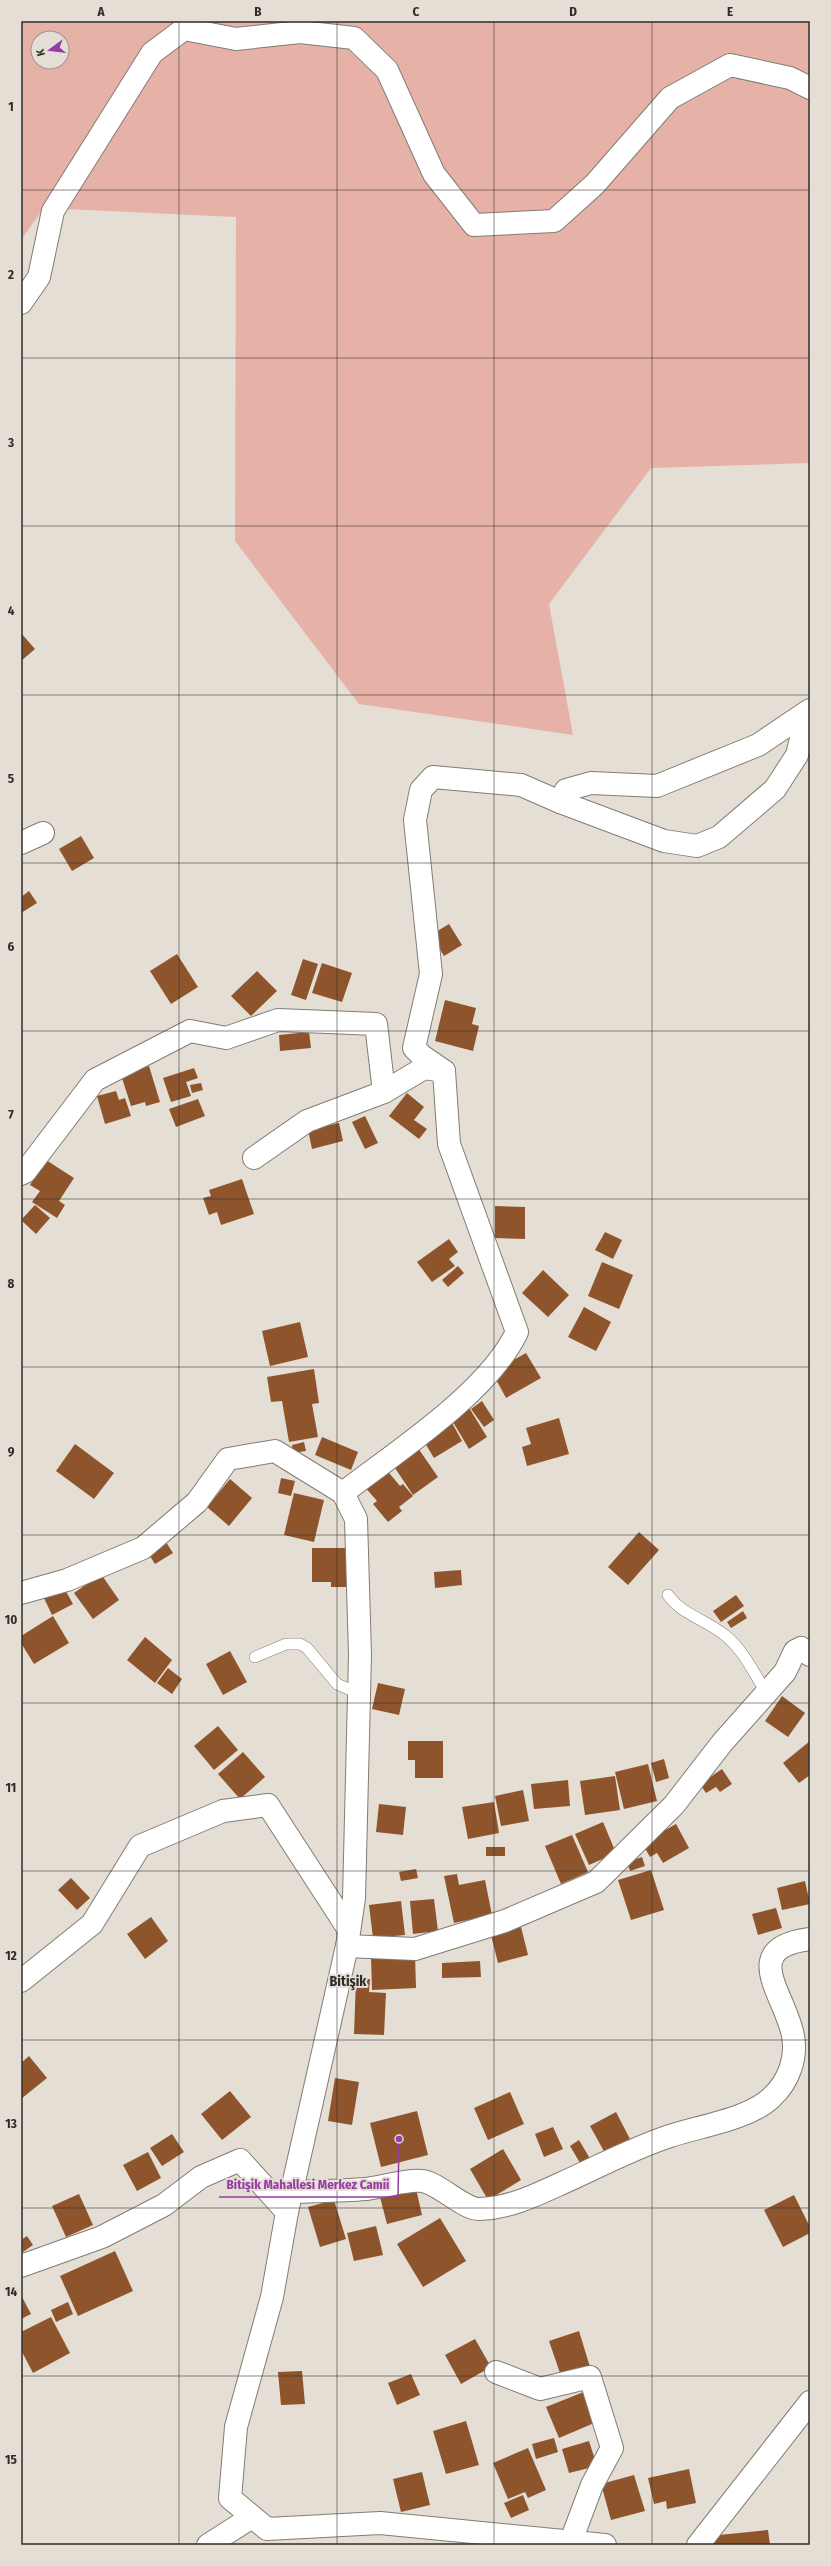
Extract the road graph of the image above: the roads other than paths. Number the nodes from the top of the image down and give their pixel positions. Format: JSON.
{"nodes":[{"id":1,"x":810,"y":88,"type":"edge"},
{"id":2,"x":21,"y":303,"type":"edge"},
{"id":3,"x":809,"y":712,"type":"edge"},
{"id":4,"x":560,"y":802,"type":"junction"},
{"id":5,"x":43,"y":833,"type":"dead end"},
{"id":6,"x":21,"y":843,"type":"edge"},
{"id":7,"x":444,"y":1071,"type":"junction"},
{"id":8,"x":384,"y":1092,"type":"junction"},
{"id":9,"x":254,"y":1158,"type":"dead end"},
{"id":10,"x":21,"y":1174,"type":"edge"},
{"id":11,"x":343,"y":1493,"type":"junction"},
{"id":12,"x":21,"y":1594,"type":"edge"},
{"id":13,"x":668,"y":1595,"type":"dead end"},
{"id":14,"x":810,"y":1655,"type":"edge"},
{"id":15,"x":255,"y":1657,"type":"dead end"},
{"id":16,"x":360,"y":1694,"type":"junction"},
{"id":17,"x":767,"y":1694,"type":"junction"},
{"id":18,"x":348,"y":1938,"type":"junction"},
{"id":19,"x":810,"y":1939,"type":"edge"},
{"id":20,"x":21,"y":1981,"type":"edge"},
{"id":21,"x":289,"y":2202,"type":"junction"},
{"id":22,"x":21,"y":2266,"type":"edge"},
{"id":23,"x":496,"y":2372,"type":"dead end"},
{"id":24,"x":810,"y":2402,"type":"edge"},
{"id":25,"x":252,"y":2517,"type":"junction"},
{"id":26,"x":571,"y":2542,"type":"junction"},
{"id":27,"x":208,"y":2545,"type":"edge"},
{"id":28,"x":605,"y":2545,"type":"edge"},
{"id":29,"x":698,"y":2545,"type":"edge"}],
"edges":[{"from":1,"to":2,"type":"street"},
{"from":3,"to":4,"type":"street"},
{"from":3,"to":4,"type":"street"},
{"from":4,"to":7,"type":"street"},
{"from":5,"to":6,"type":"street"},
{"from":7,"to":8,"type":"street"},
{"from":7,"to":11,"type":"street"},
{"from":8,"to":9,"type":"street"},
{"from":8,"to":10,"type":"street"},
{"from":11,"to":12,"type":"street"},
{"from":11,"to":16,"type":"street"},
{"from":13,"to":17,"type":"lane"},
{"from":14,"to":17,"type":"street"},
{"from":15,"to":16,"type":"lane"},
{"from":16,"to":18,"type":"street"},
{"from":17,"to":18,"type":"street"},
{"from":18,"to":20,"type":"street"},
{"from":18,"to":21,"type":"street"},
{"from":19,"to":21,"type":"street"},
{"from":21,"to":22,"type":"street"},
{"from":21,"to":25,"type":"street"},
{"from":23,"to":26,"type":"street"},
{"from":24,"to":29,"type":"street"},
{"from":25,"to":26,"type":"street"},
{"from":25,"to":27,"type":"street"},
{"from":26,"to":28,"type":"street"}]}
